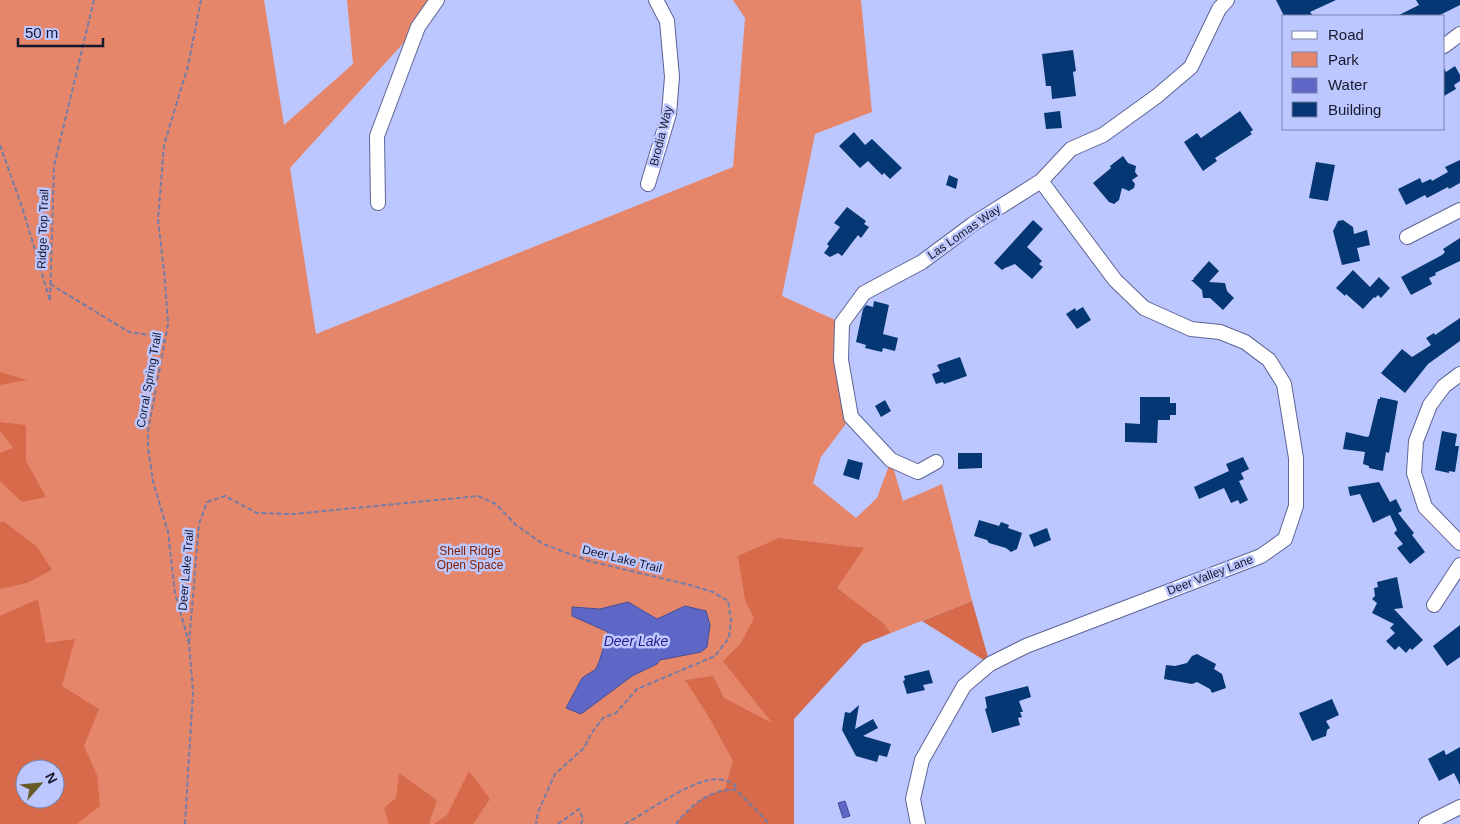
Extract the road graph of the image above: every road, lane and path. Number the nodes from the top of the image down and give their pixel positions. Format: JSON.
{"nodes":[{"id":1,"x":94,"y":0,"type":"edge"},
{"id":2,"x":201,"y":0,"type":"edge"},
{"id":3,"x":436,"y":0,"type":"edge"},
{"id":4,"x":656,"y":0,"type":"edge"},
{"id":5,"x":1227,"y":0,"type":"edge"},
{"id":6,"x":1460,"y":34,"type":"edge"},
{"id":7,"x":1445,"y":45,"type":"edge"},
{"id":8,"x":0,"y":145,"type":"edge"},
{"id":9,"x":1041,"y":181,"type":"junction"},
{"id":10,"x":648,"y":184,"type":"dead end"},
{"id":11,"x":378,"y":203,"type":"dead end"},
{"id":12,"x":1460,"y":210,"type":"edge"},
{"id":13,"x":1407,"y":237,"type":"dead end"},
{"id":14,"x":50,"y":284,"type":"junction"},
{"id":15,"x":165,"y":343,"type":"junction"},
{"id":16,"x":1460,"y":374,"type":"edge"},
{"id":17,"x":936,"y":462,"type":"dead end"},
{"id":18,"x":1460,"y":543,"type":"edge"},
{"id":19,"x":1460,"y":566,"type":"edge"},
{"id":20,"x":1434,"y":605,"type":"dead end"},
{"id":21,"x":189,"y":642,"type":"junction"},
{"id":22,"x":736,"y":790,"type":"junction"},
{"id":23,"x":1460,"y":807,"type":"edge"},
{"id":24,"x":185,"y":824,"type":"edge"},
{"id":25,"x":536,"y":824,"type":"edge"},
{"id":26,"x":558,"y":824,"type":"edge"},
{"id":27,"x":581,"y":824,"type":"edge"},
{"id":28,"x":626,"y":824,"type":"edge"},
{"id":29,"x":676,"y":824,"type":"edge"},
{"id":30,"x":768,"y":824,"type":"edge"},
{"id":31,"x":918,"y":824,"type":"edge"},
{"id":32,"x":1426,"y":824,"type":"edge"}],
"edges":[{"from":1,"to":14,"type":"path","name":"Ridge Top Trail"},
{"from":2,"to":15,"type":"path","name":"Corral Spring Trail"},
{"from":3,"to":11,"type":"street"},
{"from":4,"to":10,"type":"street","name":"Brodia Way"},
{"from":5,"to":9,"type":"street","name":"Las Lomas Way"},
{"from":6,"to":7,"type":"street"},
{"from":8,"to":14,"type":"path","name":"Ridge Top Trail"},
{"from":9,"to":17,"type":"street","name":"Las Lomas Way"},
{"from":9,"to":31,"type":"street","name":"Deer Valley Lane"},
{"from":12,"to":13,"type":"street"},
{"from":14,"to":15,"type":"path"},
{"from":15,"to":21,"type":"path","name":"Corral Spring Trail"},
{"from":16,"to":18,"type":"street"},
{"from":19,"to":20,"type":"street"},
{"from":21,"to":24,"type":"path","name":"Corral Spring Trail"},
{"from":21,"to":25,"type":"path","name":"Deer Lake Trail"},
{"from":22,"to":28,"type":"path"},
{"from":22,"to":29,"type":"path"},
{"from":22,"to":30,"type":"path"},
{"from":23,"to":32,"type":"street"},
{"from":26,"to":27,"type":"path"}]}
